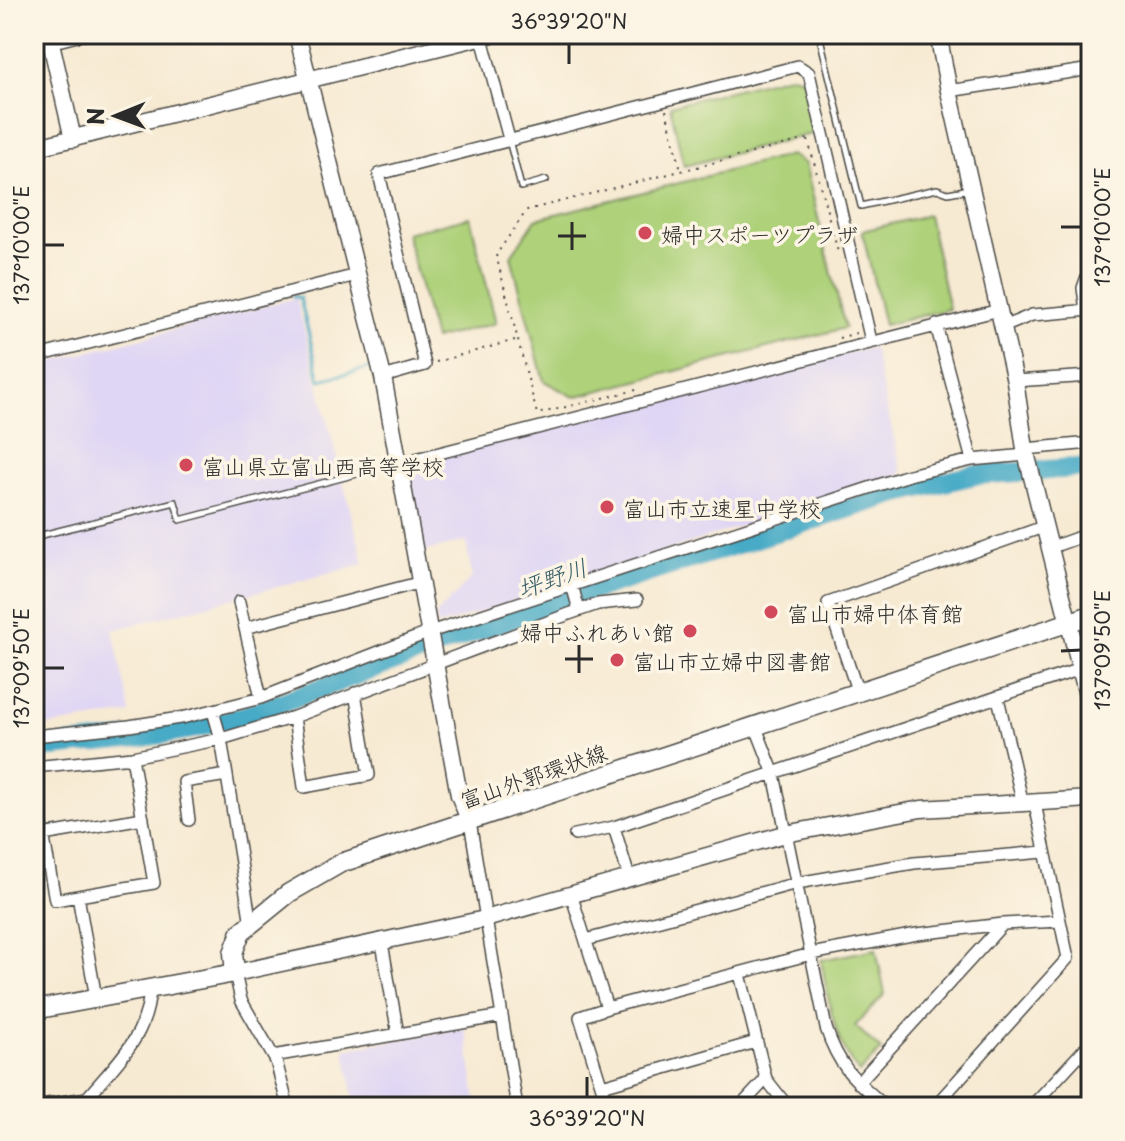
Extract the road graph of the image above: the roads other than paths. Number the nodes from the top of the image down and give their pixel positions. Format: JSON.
{"nodes":[{"id":1,"x":85,"y":34,"type":"edge"},
{"id":2,"x":297,"y":34,"type":"edge"},
{"id":3,"x":819,"y":34,"type":"edge"},
{"id":4,"x":938,"y":34,"type":"edge"},
{"id":5,"x":485,"y":35,"type":"edge"},
{"id":6,"x":44,"y":41,"type":"edge"},
{"id":7,"x":1091,"y":69,"type":"edge"},
{"id":8,"x":309,"y":80,"type":"junction"},
{"id":9,"x":949,"y":91,"type":"junction"},
{"id":10,"x":73,"y":139,"type":"junction"},
{"id":11,"x":509,"y":139,"type":"junction"},
{"id":12,"x":34,"y":148,"type":"edge"},
{"id":13,"x":546,"y":180,"type":"dead end"},
{"id":14,"x":971,"y":189,"type":"junction"},
{"id":15,"x":1091,"y":265,"type":"edge"},
{"id":16,"x":357,"y":275,"type":"junction"},
{"id":17,"x":999,"y":310,"type":"junction"},
{"id":18,"x":1088,"y":310,"type":"edge"},
{"id":19,"x":936,"y":325,"type":"junction"},
{"id":20,"x":1003,"y":327,"type":"junction"},
{"id":21,"x":871,"y":341,"type":"junction"},
{"id":22,"x":34,"y":357,"type":"edge"},
{"id":23,"x":1091,"y":376,"type":"edge"},
{"id":24,"x":383,"y":377,"type":"junction"},
{"id":25,"x":1015,"y":381,"type":"junction"},
{"id":26,"x":1091,"y":443,"type":"edge"},
{"id":27,"x":1026,"y":454,"type":"junction"},
{"id":28,"x":972,"y":460,"type":"junction"},
{"id":29,"x":400,"y":463,"type":"junction"},
{"id":30,"x":1043,"y":527,"type":"junction"},
{"id":31,"x":1091,"y":533,"type":"edge"},
{"id":32,"x":34,"y":537,"type":"edge"},
{"id":33,"x":1049,"y":548,"type":"junction"},
{"id":34,"x":422,"y":582,"type":"junction"},
{"id":35,"x":572,"y":585,"type":"junction"},
{"id":36,"x":637,"y":600,"type":"dead end"},
{"id":37,"x":239,"y":602,"type":"dead end"},
{"id":38,"x":579,"y":610,"type":"junction"},
{"id":39,"x":1091,"y":615,"type":"edge"},
{"id":40,"x":1068,"y":623,"type":"junction"},
{"id":41,"x":245,"y":628,"type":"junction"},
{"id":42,"x":430,"y":632,"type":"junction"},
{"id":43,"x":436,"y":662,"type":"junction"},
{"id":44,"x":1080,"y":669,"type":"junction"},
{"id":45,"x":355,"y":693,"type":"junction"},
{"id":46,"x":858,"y":693,"type":"junction"},
{"id":47,"x":261,"y":698,"type":"junction"},
{"id":48,"x":998,"y":698,"type":"junction"},
{"id":49,"x":213,"y":711,"type":"junction"},
{"id":50,"x":1091,"y":711,"type":"edge"},
{"id":51,"x":294,"y":717,"type":"junction"},
{"id":52,"x":755,"y":725,"type":"junction"},
{"id":53,"x":34,"y":736,"type":"edge"},
{"id":54,"x":221,"y":739,"type":"junction"},
{"id":55,"x":132,"y":757,"type":"junction"},
{"id":56,"x":34,"y":767,"type":"edge"},
{"id":57,"x":774,"y":774,"type":"junction"},
{"id":58,"x":227,"y":775,"type":"junction"},
{"id":59,"x":34,"y":783,"type":"edge"},
{"id":60,"x":1091,"y":799,"type":"edge"},
{"id":61,"x":1029,"y":804,"type":"junction"},
{"id":62,"x":143,"y":818,"type":"junction"},
{"id":63,"x":189,"y":820,"type":"dead end"},
{"id":64,"x":470,"y":822,"type":"junction"},
{"id":65,"x":614,"y":827,"type":"junction"},
{"id":66,"x":785,"y":834,"type":"junction"},
{"id":67,"x":43,"y":835,"type":"junction"},
{"id":68,"x":575,"y":835,"type":"dead end"},
{"id":69,"x":1044,"y":852,"type":"junction"},
{"id":70,"x":629,"y":877,"type":"junction"},
{"id":71,"x":797,"y":883,"type":"junction"},
{"id":72,"x":571,"y":894,"type":"junction"},
{"id":73,"x":78,"y":896,"type":"junction"},
{"id":74,"x":485,"y":919,"type":"junction"},
{"id":75,"x":1060,"y":921,"type":"junction"},
{"id":76,"x":251,"y":924,"type":"junction"},
{"id":77,"x":1003,"y":924,"type":"junction"},
{"id":78,"x":586,"y":940,"type":"junction"},
{"id":79,"x":382,"y":943,"type":"junction"},
{"id":80,"x":811,"y":954,"type":"junction"},
{"id":81,"x":235,"y":973,"type":"junction"},
{"id":82,"x":740,"y":974,"type":"junction"},
{"id":83,"x":150,"y":988,"type":"junction"},
{"id":84,"x":96,"y":998,"type":"junction"},
{"id":85,"x":607,"y":1008,"type":"junction"},
{"id":86,"x":34,"y":1010,"type":"edge"},
{"id":87,"x":502,"y":1016,"type":"junction"},
{"id":88,"x":398,"y":1034,"type":"junction"},
{"id":89,"x":756,"y":1042,"type":"junction"},
{"id":90,"x":1091,"y":1042,"type":"edge"},
{"id":91,"x":273,"y":1056,"type":"junction"},
{"id":92,"x":766,"y":1079,"type":"junction"},
{"id":93,"x":858,"y":1083,"type":"junction"},
{"id":94,"x":602,"y":1086,"type":"junction"},
{"id":95,"x":34,"y":1106,"type":"edge"},
{"id":96,"x":288,"y":1107,"type":"edge"},
{"id":97,"x":517,"y":1107,"type":"edge"},
{"id":98,"x":608,"y":1107,"type":"edge"},
{"id":99,"x":740,"y":1107,"type":"edge"},
{"id":100,"x":788,"y":1107,"type":"edge"},
{"id":101,"x":886,"y":1107,"type":"edge"},
{"id":102,"x":934,"y":1107,"type":"edge"},
{"id":103,"x":1031,"y":1107,"type":"edge"}],
"edges":[{"from":1,"to":6,"type":"street"},
{"from":2,"to":8,"type":"street"},
{"from":3,"to":14,"type":"lane"},
{"from":4,"to":9,"type":"street"},
{"from":5,"to":8,"type":"street"},
{"from":5,"to":11,"type":"street"},
{"from":6,"to":10,"type":"street"},
{"from":7,"to":9,"type":"street"},
{"from":8,"to":10,"type":"street"},
{"from":8,"to":16,"type":"street"},
{"from":9,"to":14,"type":"street"},
{"from":10,"to":12,"type":"street"},
{"from":11,"to":13,"type":"lane"},
{"from":11,"to":21,"type":"street"},
{"from":11,"to":24,"type":"street"},
{"from":14,"to":17,"type":"street"},
{"from":15,"to":18,"type":"street"},
{"from":16,"to":22,"type":"street"},
{"from":16,"to":24,"type":"street"},
{"from":17,"to":19,"type":"street"},
{"from":17,"to":20,"type":"street"},
{"from":18,"to":20,"type":"street"},
{"from":19,"to":21,"type":"street"},
{"from":19,"to":28,"type":"street"},
{"from":20,"to":25,"type":"street"},
{"from":21,"to":29,"type":"street"},
{"from":23,"to":25,"type":"street"},
{"from":24,"to":29,"type":"street"},
{"from":25,"to":27,"type":"street"},
{"from":26,"to":27,"type":"street"},
{"from":27,"to":28,"type":"street"},
{"from":27,"to":30,"type":"street"},
{"from":28,"to":35,"type":"street"},
{"from":29,"to":32,"type":"lane"},
{"from":29,"to":34,"type":"street"},
{"from":30,"to":33,"type":"street"},
{"from":30,"to":46,"type":"street"},
{"from":31,"to":33,"type":"street"},
{"from":33,"to":40,"type":"street"},
{"from":34,"to":41,"type":"street"},
{"from":34,"to":42,"type":"street"},
{"from":35,"to":38,"type":"street"},
{"from":35,"to":42,"type":"street"},
{"from":36,"to":38,"type":"street"},
{"from":37,"to":41,"type":"street"},
{"from":38,"to":43,"type":"street"},
{"from":39,"to":40,"type":"main road","name":"富山外郭環状線"},
{"from":40,"to":44,"type":"street"},
{"from":40,"to":46,"type":"main road","name":"富山外郭環状線"},
{"from":41,"to":47,"type":"street"},
{"from":42,"to":43,"type":"street"},
{"from":42,"to":47,"type":"street"},
{"from":43,"to":45,"type":"street"},
{"from":43,"to":64,"type":"street"},
{"from":44,"to":48,"type":"street"},
{"from":44,"to":50,"type":"street"},
{"from":45,"to":51,"type":"street"},
{"from":45,"to":51,"type":"street"},
{"from":46,"to":52,"type":"main road","name":"富山外郭環状線"},
{"from":47,"to":49,"type":"street"},
{"from":48,"to":57,"type":"street"},
{"from":48,"to":61,"type":"street"},
{"from":49,"to":53,"type":"street"},
{"from":49,"to":54,"type":"street"},
{"from":51,"to":54,"type":"street"},
{"from":52,"to":57,"type":"street"},
{"from":52,"to":64,"type":"main road","name":"富山外郭環状線"},
{"from":54,"to":55,"type":"street"},
{"from":54,"to":58,"type":"street"},
{"from":55,"to":56,"type":"street"},
{"from":55,"to":62,"type":"street"},
{"from":57,"to":65,"type":"street"},
{"from":57,"to":66,"type":"street"},
{"from":58,"to":63,"type":"street"},
{"from":58,"to":76,"type":"street"},
{"from":59,"to":67,"type":"street"},
{"from":60,"to":61,"type":"street"},
{"from":61,"to":66,"type":"street"},
{"from":61,"to":69,"type":"street"},
{"from":62,"to":67,"type":"street"},
{"from":62,"to":73,"type":"street"},
{"from":64,"to":74,"type":"street"},
{"from":64,"to":76,"type":"main road","name":"富山外郭環状線"},
{"from":65,"to":68,"type":"street"},
{"from":65,"to":70,"type":"street"},
{"from":66,"to":70,"type":"street"},
{"from":66,"to":71,"type":"street"},
{"from":67,"to":73,"type":"street"},
{"from":69,"to":71,"type":"street"},
{"from":69,"to":75,"type":"street"},
{"from":70,"to":72,"type":"street"},
{"from":71,"to":78,"type":"street"},
{"from":71,"to":80,"type":"street"},
{"from":72,"to":74,"type":"street"},
{"from":72,"to":78,"type":"street"},
{"from":73,"to":84,"type":"street"},
{"from":74,"to":79,"type":"street"},
{"from":74,"to":87,"type":"street"},
{"from":75,"to":77,"type":"street"},
{"from":75,"to":102,"type":"street"},
{"from":76,"to":81,"type":"main road","name":"富山外郭環状線"},
{"from":77,"to":80,"type":"street"},
{"from":77,"to":93,"type":"street"},
{"from":78,"to":85,"type":"street"},
{"from":79,"to":81,"type":"street"},
{"from":79,"to":88,"type":"street"},
{"from":80,"to":82,"type":"street"},
{"from":80,"to":93,"type":"street"},
{"from":81,"to":83,"type":"main road"},
{"from":81,"to":91,"type":"street"},
{"from":82,"to":85,"type":"street"},
{"from":82,"to":89,"type":"street"},
{"from":83,"to":84,"type":"main road"},
{"from":83,"to":95,"type":"street"},
{"from":84,"to":86,"type":"main road"},
{"from":85,"to":94,"type":"street"},
{"from":87,"to":88,"type":"street"},
{"from":87,"to":97,"type":"street"},
{"from":88,"to":91,"type":"street"},
{"from":89,"to":92,"type":"street"},
{"from":89,"to":94,"type":"street"},
{"from":90,"to":103,"type":"street"},
{"from":91,"to":96,"type":"street"},
{"from":92,"to":99,"type":"street"},
{"from":92,"to":100,"type":"street"},
{"from":93,"to":101,"type":"street"},
{"from":94,"to":98,"type":"street"}]}
